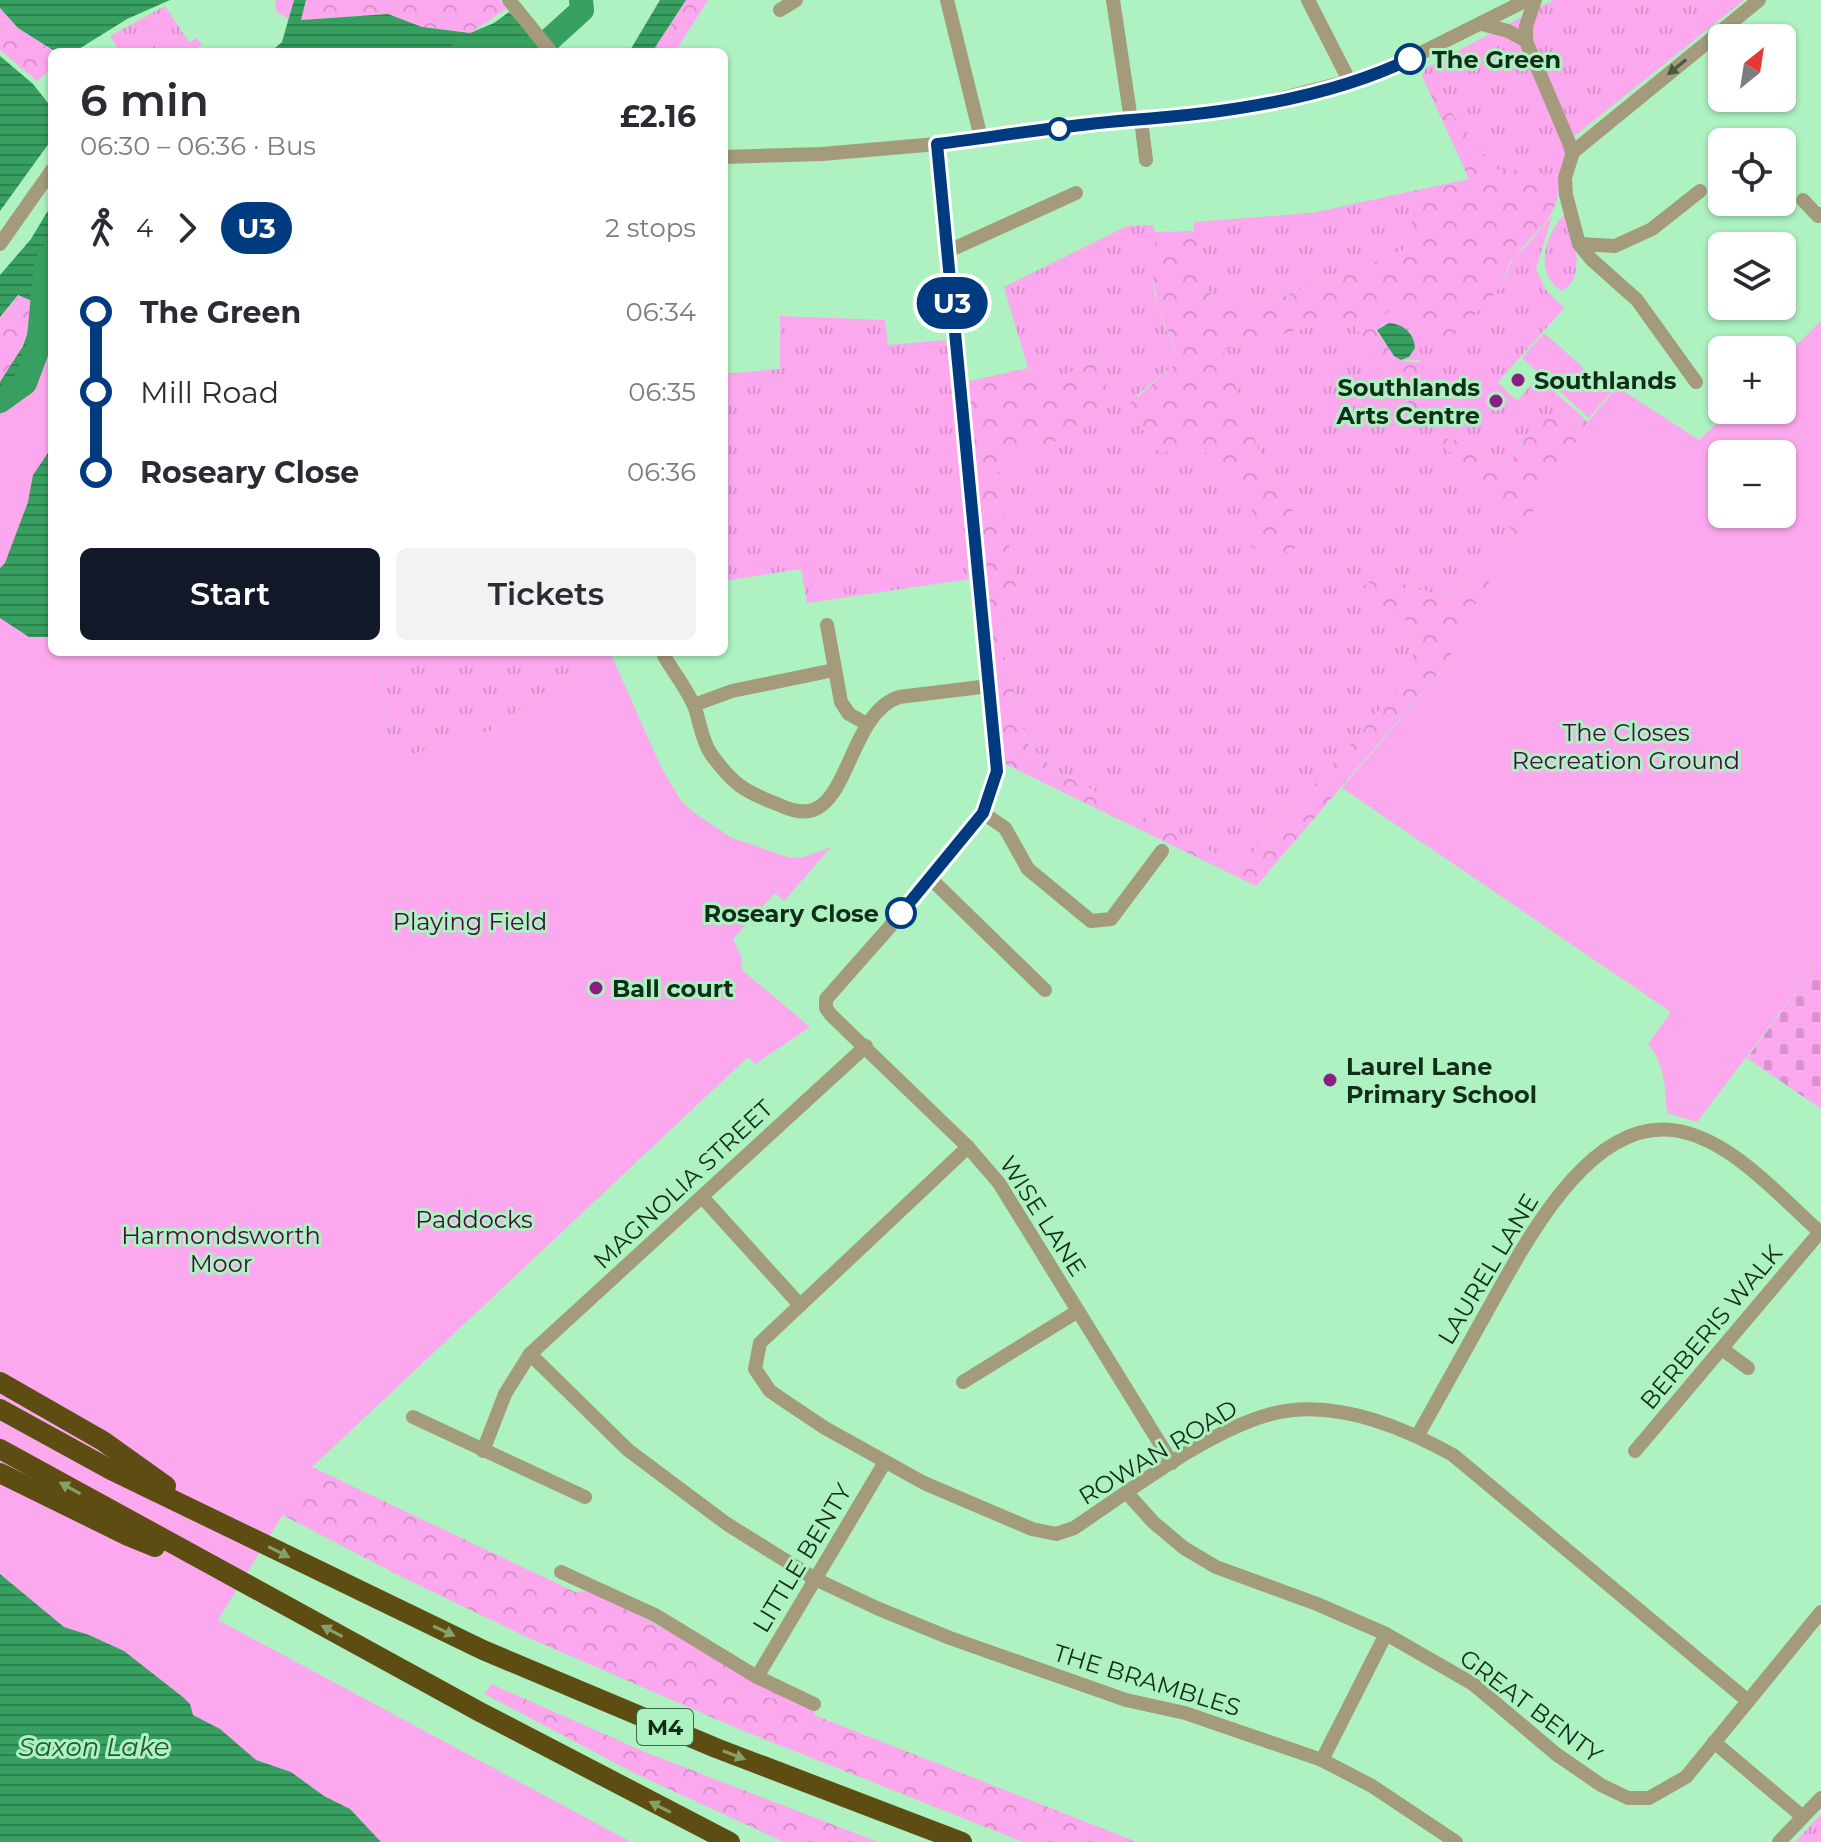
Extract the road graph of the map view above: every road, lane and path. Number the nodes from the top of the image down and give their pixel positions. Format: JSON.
{"nodes":[{"id":1,"x":796,"y":0,"type":"edge"},
{"id":2,"x":947,"y":0,"type":"edge"},
{"id":3,"x":1113,"y":0,"type":"edge"},
{"id":4,"x":1308,"y":0,"type":"edge"},
{"id":5,"x":1527,"y":0,"type":"edge"},
{"id":6,"x":1535,"y":0,"type":"edge"},
{"id":7,"x":1759,"y":0,"type":"edge"},
{"id":8,"x":512,"y":5,"type":"edge"},
{"id":9,"x":780,"y":10,"type":"dead end"},
{"id":10,"x":1482,"y":24,"type":"junction"},
{"id":11,"x":1526,"y":41,"type":"junction"},
{"id":12,"x":548,"y":48,"type":"edge"},
{"id":13,"x":1350,"y":82,"type":"junction"},
{"id":14,"x":1136,"y":120,"type":"junction"},
{"id":15,"x":981,"y":138,"type":"junction"},
{"id":16,"x":937,"y":144,"type":"junction"},
{"id":17,"x":1573,"y":152,"type":"junction"},
{"id":18,"x":728,"y":157,"type":"edge"},
{"id":19,"x":1146,"y":160,"type":"dead end"},
{"id":20,"x":48,"y":176,"type":"edge"},
{"id":21,"x":1700,"y":191,"type":"dead end"},
{"id":22,"x":1076,"y":193,"type":"dead end"},
{"id":23,"x":1803,"y":200,"type":"dead end"},
{"id":24,"x":1820,"y":217,"type":"edge"},
{"id":25,"x":0,"y":244,"type":"edge"},
{"id":26,"x":1579,"y":244,"type":"junction"},
{"id":27,"x":946,"y":252,"type":"junction"},
{"id":28,"x":1696,"y":382,"type":"dead end"},
{"id":29,"x":827,"y":625,"type":"dead end"},
{"id":30,"x":664,"y":656,"type":"dead end"},
{"id":31,"x":834,"y":670,"type":"junction"},
{"id":32,"x":989,"y":686,"type":"junction"},
{"id":33,"x":694,"y":705,"type":"junction"},
{"id":34,"x":867,"y":724,"type":"junction"},
{"id":35,"x":983,"y":813,"type":"junction"},
{"id":36,"x":1162,"y":851,"type":"dead end"},
{"id":37,"x":930,"y":878,"type":"junction"},
{"id":38,"x":1045,"y":990,"type":"dead end"},
{"id":39,"x":866,"y":1046,"type":"junction"},
{"id":40,"x":968,"y":1147,"type":"junction"},
{"id":41,"x":703,"y":1198,"type":"junction"},
{"id":42,"x":1821,"y":1232,"type":"edge"},
{"id":43,"x":800,"y":1305,"type":"junction"},
{"id":44,"x":1078,"y":1311,"type":"junction"},
{"id":45,"x":1722,"y":1349,"type":"junction"},
{"id":46,"x":530,"y":1354,"type":"junction"},
{"id":47,"x":1748,"y":1368,"type":"dead end"},
{"id":48,"x":0,"y":1382,"type":"edge"},
{"id":49,"x":963,"y":1382,"type":"dead end"},
{"id":50,"x":0,"y":1409,"type":"edge"},
{"id":51,"x":413,"y":1417,"type":"dead end"},
{"id":52,"x":1418,"y":1435,"type":"junction"},
{"id":53,"x":0,"y":1449,"type":"edge"},
{"id":54,"x":483,"y":1451,"type":"junction"},
{"id":55,"x":1635,"y":1451,"type":"dead end"},
{"id":56,"x":885,"y":1462,"type":"junction"},
{"id":57,"x":1172,"y":1463,"type":"junction"},
{"id":58,"x":0,"y":1473,"type":"edge"},
{"id":59,"x":1127,"y":1493,"type":"junction"},
{"id":60,"x":585,"y":1497,"type":"dead end"},
{"id":61,"x":209,"y":1517,"type":"junction"},
{"id":62,"x":561,"y":1572,"type":"dead end"},
{"id":63,"x":815,"y":1579,"type":"junction"},
{"id":64,"x":236,"y":1580,"type":"junction"},
{"id":65,"x":1821,"y":1612,"type":"edge"},
{"id":66,"x":1386,"y":1634,"type":"junction"},
{"id":67,"x":757,"y":1677,"type":"junction"},
{"id":68,"x":1748,"y":1701,"type":"junction"},
{"id":69,"x":814,"y":1704,"type":"dead end"},
{"id":70,"x":1714,"y":1742,"type":"junction"},
{"id":71,"x":1322,"y":1760,"type":"junction"},
{"id":72,"x":1821,"y":1798,"type":"edge"},
{"id":73,"x":1803,"y":1817,"type":"junction"},
{"id":74,"x":730,"y":1842,"type":"edge"},
{"id":75,"x":962,"y":1842,"type":"edge"},
{"id":76,"x":1456,"y":1842,"type":"edge"},
{"id":77,"x":1779,"y":1842,"type":"edge"}],
"edges":[{"from":1,"to":9,"type":"street"},
{"from":2,"to":15,"type":"street"},
{"from":3,"to":14,"type":"street"},
{"from":4,"to":13,"type":"street"},
{"from":5,"to":10,"type":"street"},
{"from":6,"to":11,"type":"street"},
{"from":7,"to":17,"type":"street","one_way":true},
{"from":8,"to":12,"type":"street"},
{"from":10,"to":11,"type":"street"},
{"from":10,"to":13,"type":"street"},
{"from":11,"to":17,"type":"street"},
{"from":13,"to":14,"type":"street"},
{"from":14,"to":15,"type":"street"},
{"from":14,"to":19,"type":"street"},
{"from":15,"to":16,"type":"street"},
{"from":16,"to":18,"type":"street"},
{"from":16,"to":27,"type":"street"},
{"from":17,"to":26,"type":"street"},
{"from":20,"to":25,"type":"street"},
{"from":21,"to":26,"type":"street"},
{"from":22,"to":27,"type":"street"},
{"from":23,"to":24,"type":"street"},
{"from":26,"to":28,"type":"street"},
{"from":27,"to":32,"type":"street"},
{"from":29,"to":31,"type":"street"},
{"from":30,"to":33,"type":"street"},
{"from":31,"to":33,"type":"street"},
{"from":31,"to":34,"type":"street"},
{"from":32,"to":34,"type":"street"},
{"from":32,"to":35,"type":"street"},
{"from":33,"to":34,"type":"street"},
{"from":35,"to":36,"type":"street"},
{"from":35,"to":37,"type":"street"},
{"from":37,"to":38,"type":"street"},
{"from":37,"to":39,"type":"street"},
{"from":39,"to":40,"type":"street","name":"WISE LANE"},
{"from":39,"to":41,"type":"street","name":"MAGNOLIA STREET"},
{"from":40,"to":43,"type":"street"},
{"from":40,"to":44,"type":"street","name":"WISE LANE"},
{"from":41,"to":43,"type":"street"},
{"from":41,"to":46,"type":"street","name":"MAGNOLIA STREET"},
{"from":42,"to":45,"type":"street","name":"BERBERIS WALK"},
{"from":42,"to":52,"type":"street","name":"LAUREL LANE"},
{"from":43,"to":56,"type":"street","name":"ROWAN ROAD"},
{"from":44,"to":49,"type":"street","name":"WISE LANE"},
{"from":44,"to":57,"type":"street","name":"WISE LANE"},
{"from":45,"to":47,"type":"street"},
{"from":45,"to":55,"type":"street","name":"BERBERIS WALK"},
{"from":46,"to":54,"type":"street","name":"MAGNOLIA STREET"},
{"from":46,"to":63,"type":"street"},
{"from":48,"to":61,"type":"highway"},
{"from":50,"to":61,"type":"highway","number":"M4"},
{"from":51,"to":54,"type":"street"},
{"from":52,"to":57,"type":"street","name":"ROWAN ROAD"},
{"from":52,"to":68,"type":"street","name":"ROWAN ROAD"},
{"from":64,"to":53,"type":"highway","one_way":true},
{"from":54,"to":60,"type":"street"},
{"from":56,"to":59,"type":"street","name":"ROWAN ROAD"},
{"from":56,"to":63,"type":"street","name":"LITTLE BENTY"},
{"from":57,"to":59,"type":"street","name":"ROWAN ROAD"},
{"from":58,"to":64,"type":"highway"},
{"from":59,"to":66,"type":"street","name":"GREAT BENTY"},
{"from":61,"to":75,"type":"highway","number":"M4","one_way":true},
{"from":62,"to":67,"type":"street"},
{"from":63,"to":67,"type":"street","name":"LITTLE BENTY"},
{"from":63,"to":71,"type":"street","name":"THE BRAMBLES"},
{"from":74,"to":64,"type":"highway","one_way":true},
{"from":65,"to":68,"type":"street","name":"GREAT BENTY"},
{"from":66,"to":70,"type":"street","name":"GREAT BENTY"},
{"from":66,"to":71,"type":"street"},
{"from":67,"to":69,"type":"street"},
{"from":68,"to":70,"type":"street","name":"GREAT BENTY"},
{"from":70,"to":73,"type":"street"},
{"from":71,"to":76,"type":"street","name":"THE BRAMBLES"},
{"from":72,"to":73,"type":"street"},
{"from":73,"to":77,"type":"street"}]}
